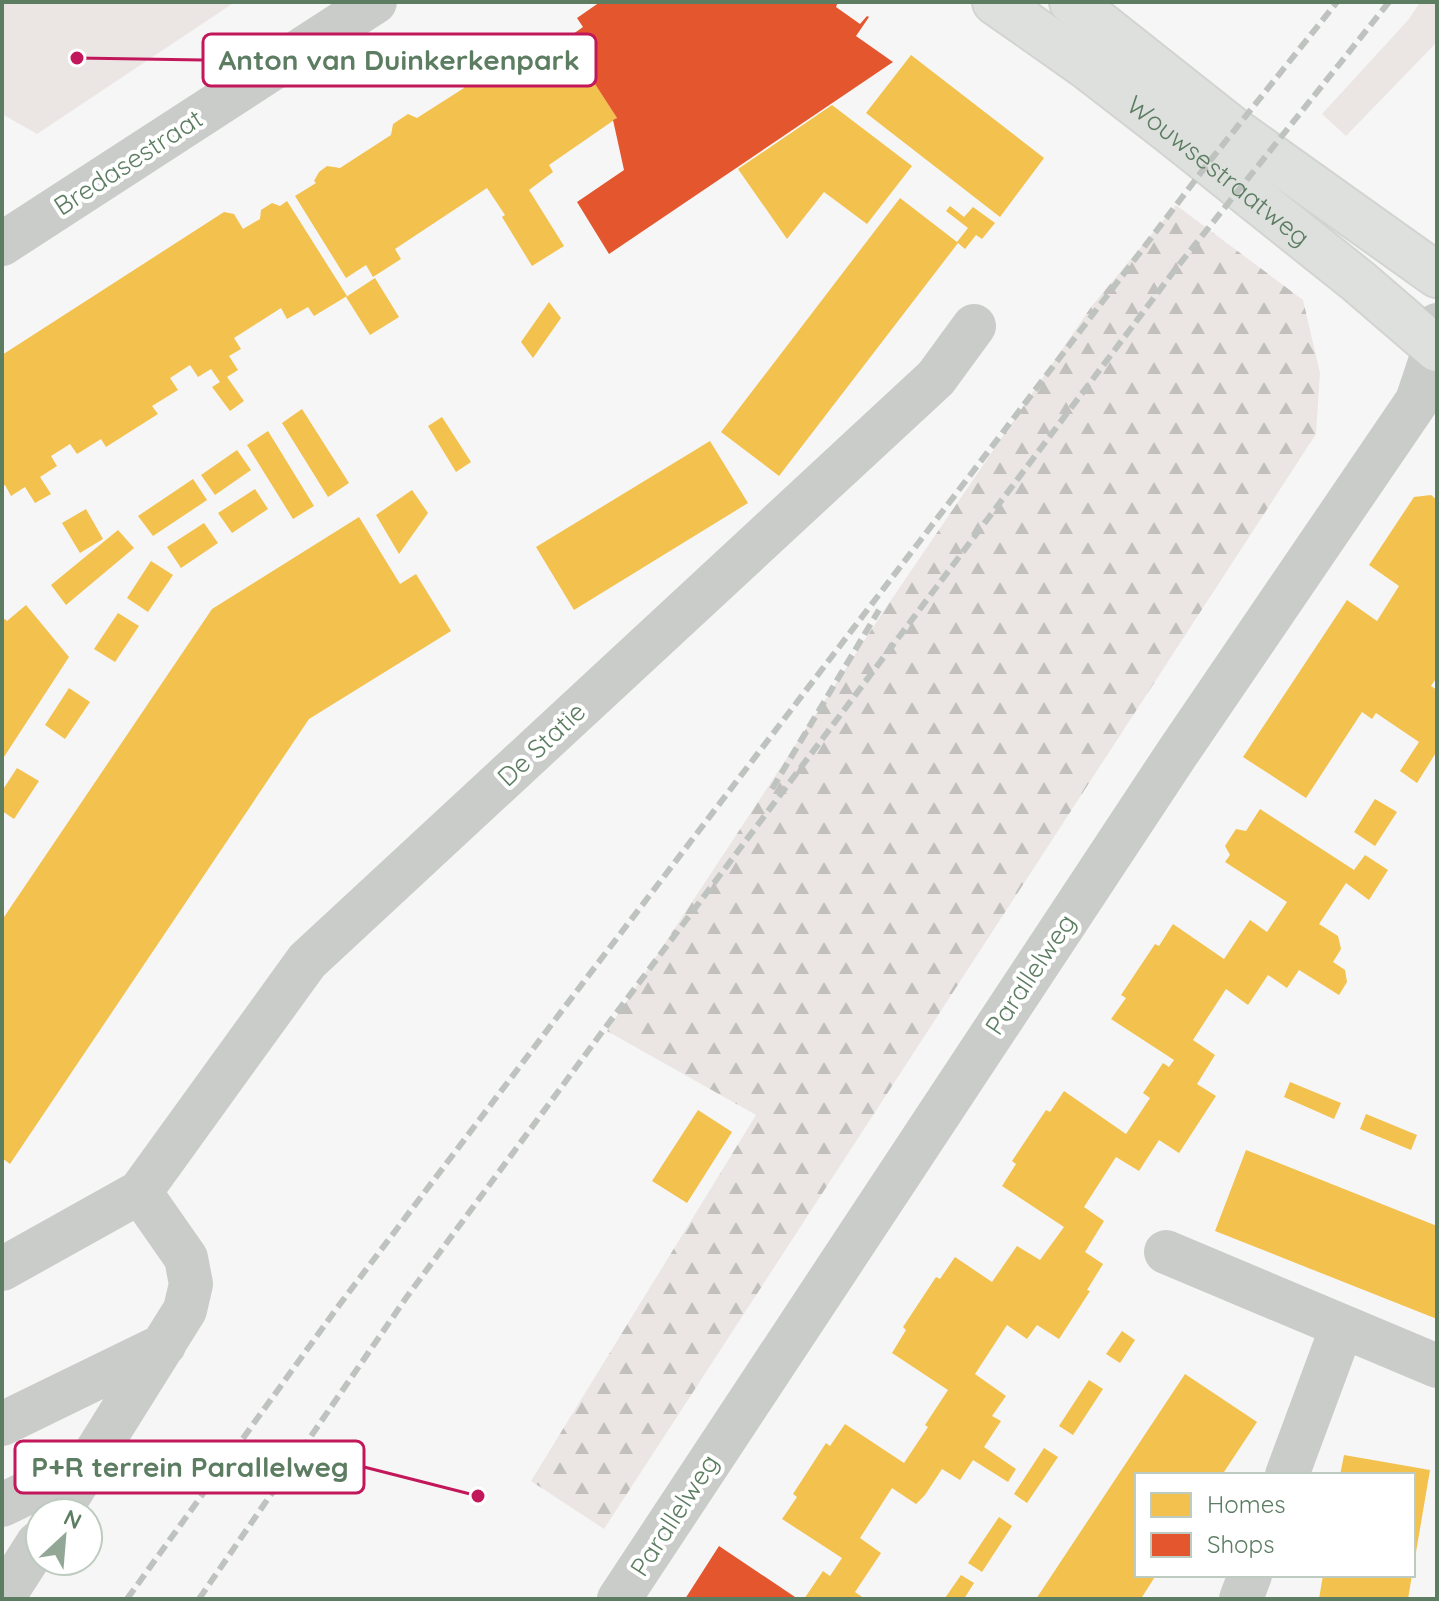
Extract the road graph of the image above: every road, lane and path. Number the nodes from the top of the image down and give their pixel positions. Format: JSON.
{"nodes":[{"id":1,"x":375,"y":2,"type":"edge"},
{"id":2,"x":1072,"y":2,"type":"edge"},
{"id":3,"x":998,"y":3,"type":"edge"},
{"id":4,"x":2,"y":244,"type":"edge"},
{"id":5,"x":1437,"y":275,"type":"edge"},
{"id":6,"x":974,"y":326,"type":"dead end"},
{"id":7,"x":1436,"y":340,"type":"edge"},
{"id":8,"x":140,"y":1192,"type":"junction"},
{"id":9,"x":1166,"y":1252,"type":"dead end"},
{"id":10,"x":2,"y":1269,"type":"edge"},
{"id":11,"x":1342,"y":1327,"type":"junction"},
{"id":12,"x":164,"y":1345,"type":"junction"},
{"id":13,"x":1437,"y":1366,"type":"edge"},
{"id":14,"x":2,"y":1424,"type":"edge"},
{"id":15,"x":92,"y":1462,"type":"junction"},
{"id":16,"x":1288,"y":1473,"type":"edge"},
{"id":17,"x":66,"y":1497,"type":"edge"},
{"id":18,"x":2,"y":1505,"type":"edge"},
{"id":19,"x":24,"y":1558,"type":"edge"},
{"id":20,"x":1249,"y":1577,"type":"edge"},
{"id":21,"x":2,"y":1599,"type":"edge"},
{"id":22,"x":619,"y":1599,"type":"edge"},
{"id":23,"x":1241,"y":1599,"type":"edge"}],
"edges":[{"from":1,"to":4,"type":"street","name":"Bredasestraat"},
{"from":2,"to":5,"type":"main road","name":"Wouwsestraatweg"},
{"from":3,"to":7,"type":"main road","name":"Wouwsestraatweg"},
{"from":6,"to":8,"type":"street","name":"De Statie"},
{"from":7,"to":22,"type":"street","name":"Parallelweg"},
{"from":8,"to":10,"type":"street"},
{"from":8,"to":12,"type":"street"},
{"from":9,"to":11,"type":"street"},
{"from":11,"to":13,"type":"street"},
{"from":11,"to":16,"type":"street"},
{"from":12,"to":14,"type":"street"},
{"from":12,"to":15,"type":"street"},
{"from":15,"to":17,"type":"street"},
{"from":15,"to":18,"type":"street"},
{"from":19,"to":21,"type":"street"},
{"from":20,"to":23,"type":"street"}]}
